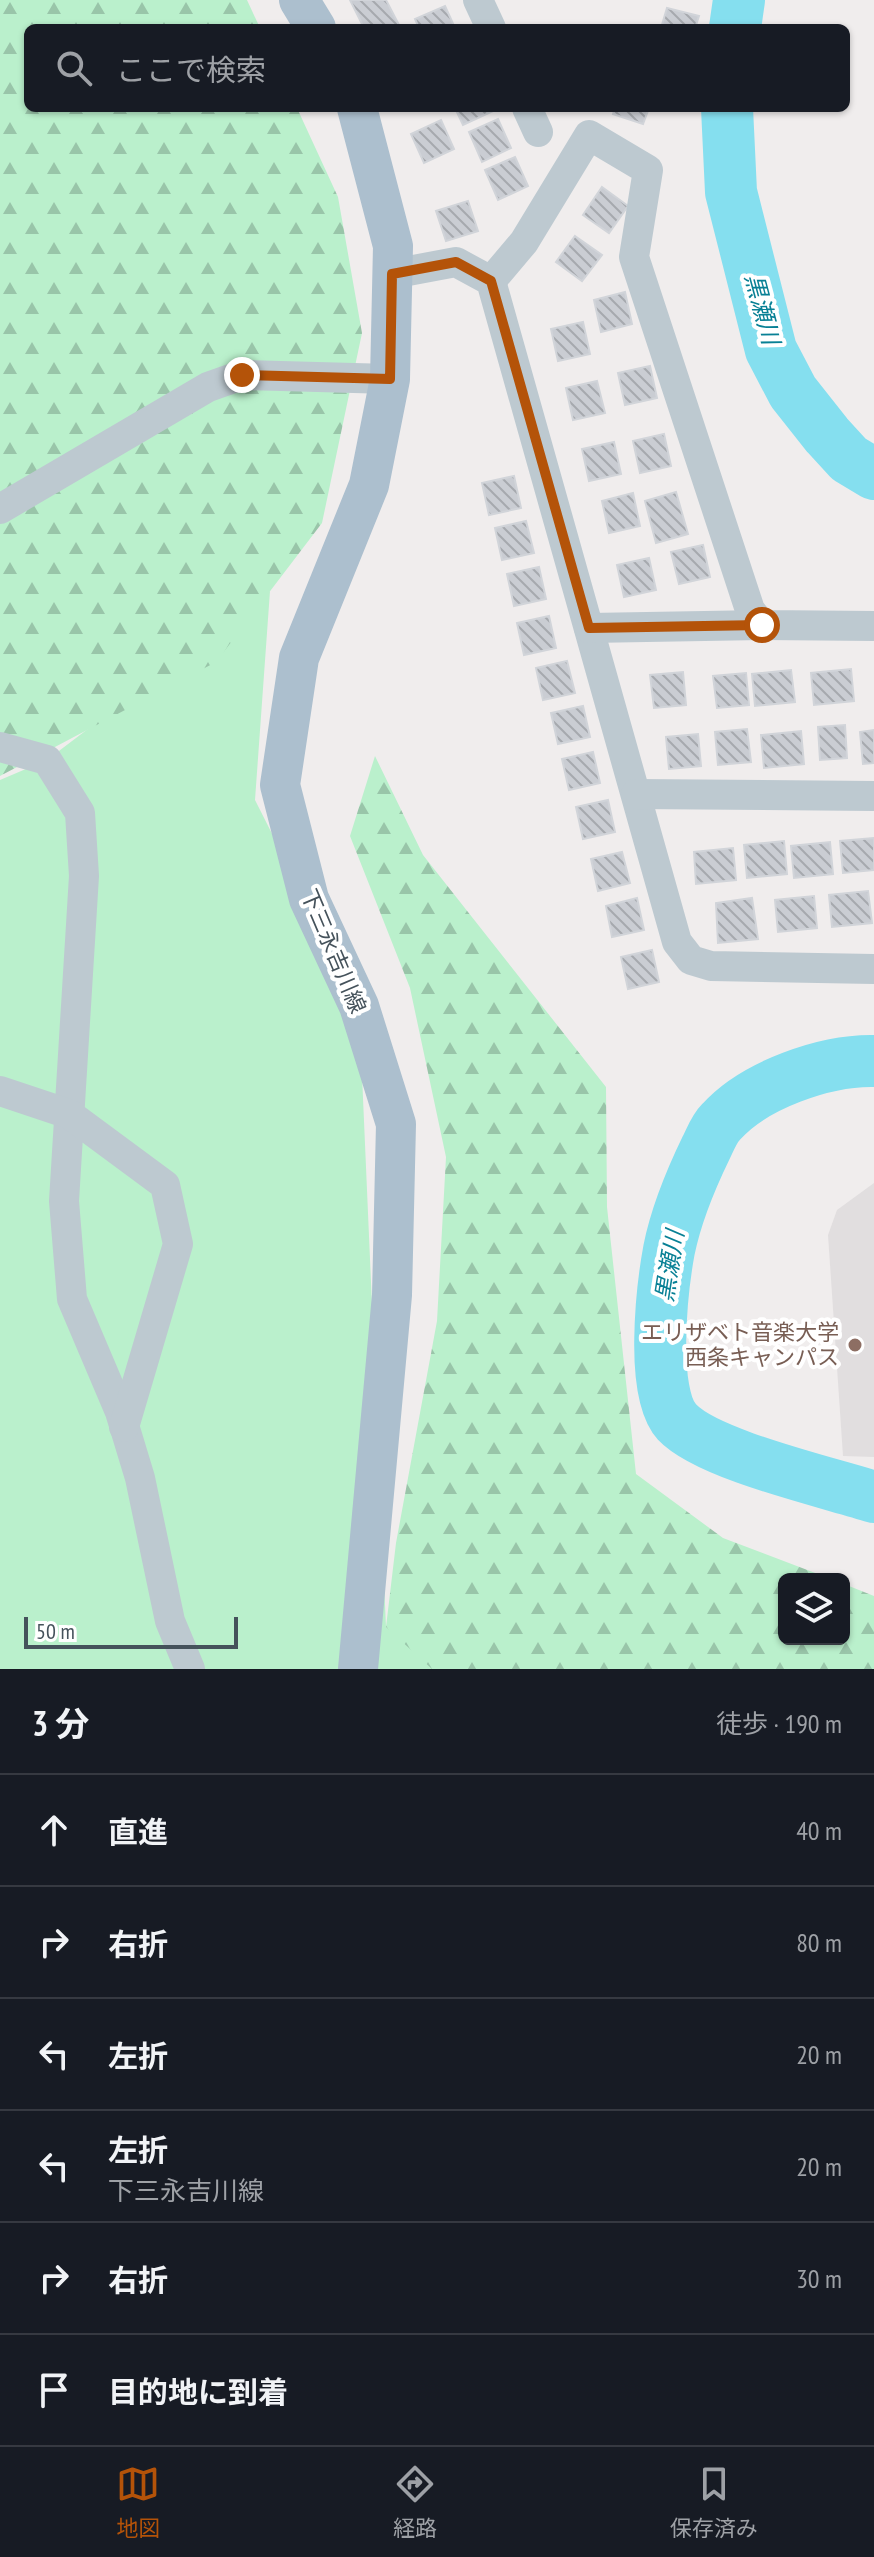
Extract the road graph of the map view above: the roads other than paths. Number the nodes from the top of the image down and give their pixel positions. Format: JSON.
{"nodes":[{"id":1,"x":299,"y":0,"type":"edge"},
{"id":2,"x":478,"y":0,"type":"edge"},
{"id":3,"x":314,"y":24,"type":"edge"},
{"id":4,"x":489,"y":24,"type":"edge"},
{"id":5,"x":358,"y":112,"type":"edge"},
{"id":6,"x":392,"y":274,"type":"junction"},
{"id":7,"x":491,"y":281,"type":"junction"},
{"id":8,"x":390,"y":379,"type":"junction"},
{"id":9,"x":0,"y":509,"type":"edge"},
{"id":10,"x":762,"y":625,"type":"junction"},
{"id":11,"x":874,"y":626,"type":"edge"},
{"id":12,"x":589,"y":628,"type":"junction"},
{"id":13,"x":0,"y":747,"type":"edge"},
{"id":14,"x":636,"y":794,"type":"junction"},
{"id":15,"x":874,"y":796,"type":"edge"},
{"id":16,"x":874,"y":969,"type":"edge"},
{"id":17,"x":0,"y":1091,"type":"edge"},
{"id":18,"x":69,"y":1114,"type":"junction"},
{"id":19,"x":124,"y":1427,"type":"junction"},
{"id":20,"x":190,"y":1669,"type":"edge"},
{"id":21,"x":358,"y":1669,"type":"edge"}],
"edges":[{"from":1,"to":3,"type":"main road"},
{"from":2,"to":4,"type":"street"},
{"from":5,"to":6,"type":"main road","name":"下三永吉川線"},
{"from":6,"to":7,"type":"street"},
{"from":6,"to":8,"type":"main road","name":"下三永吉川線"},
{"from":7,"to":10,"type":"street"},
{"from":7,"to":12,"type":"street"},
{"from":8,"to":9,"type":"street"},
{"from":8,"to":21,"type":"main road","name":"下三永吉川線"},
{"from":10,"to":11,"type":"street"},
{"from":10,"to":12,"type":"street"},
{"from":12,"to":14,"type":"street"},
{"from":13,"to":18,"type":"street"},
{"from":14,"to":15,"type":"street"},
{"from":14,"to":16,"type":"street"},
{"from":17,"to":18,"type":"street"},
{"from":18,"to":19,"type":"street"},
{"from":18,"to":19,"type":"street"},
{"from":19,"to":20,"type":"street"}]}
